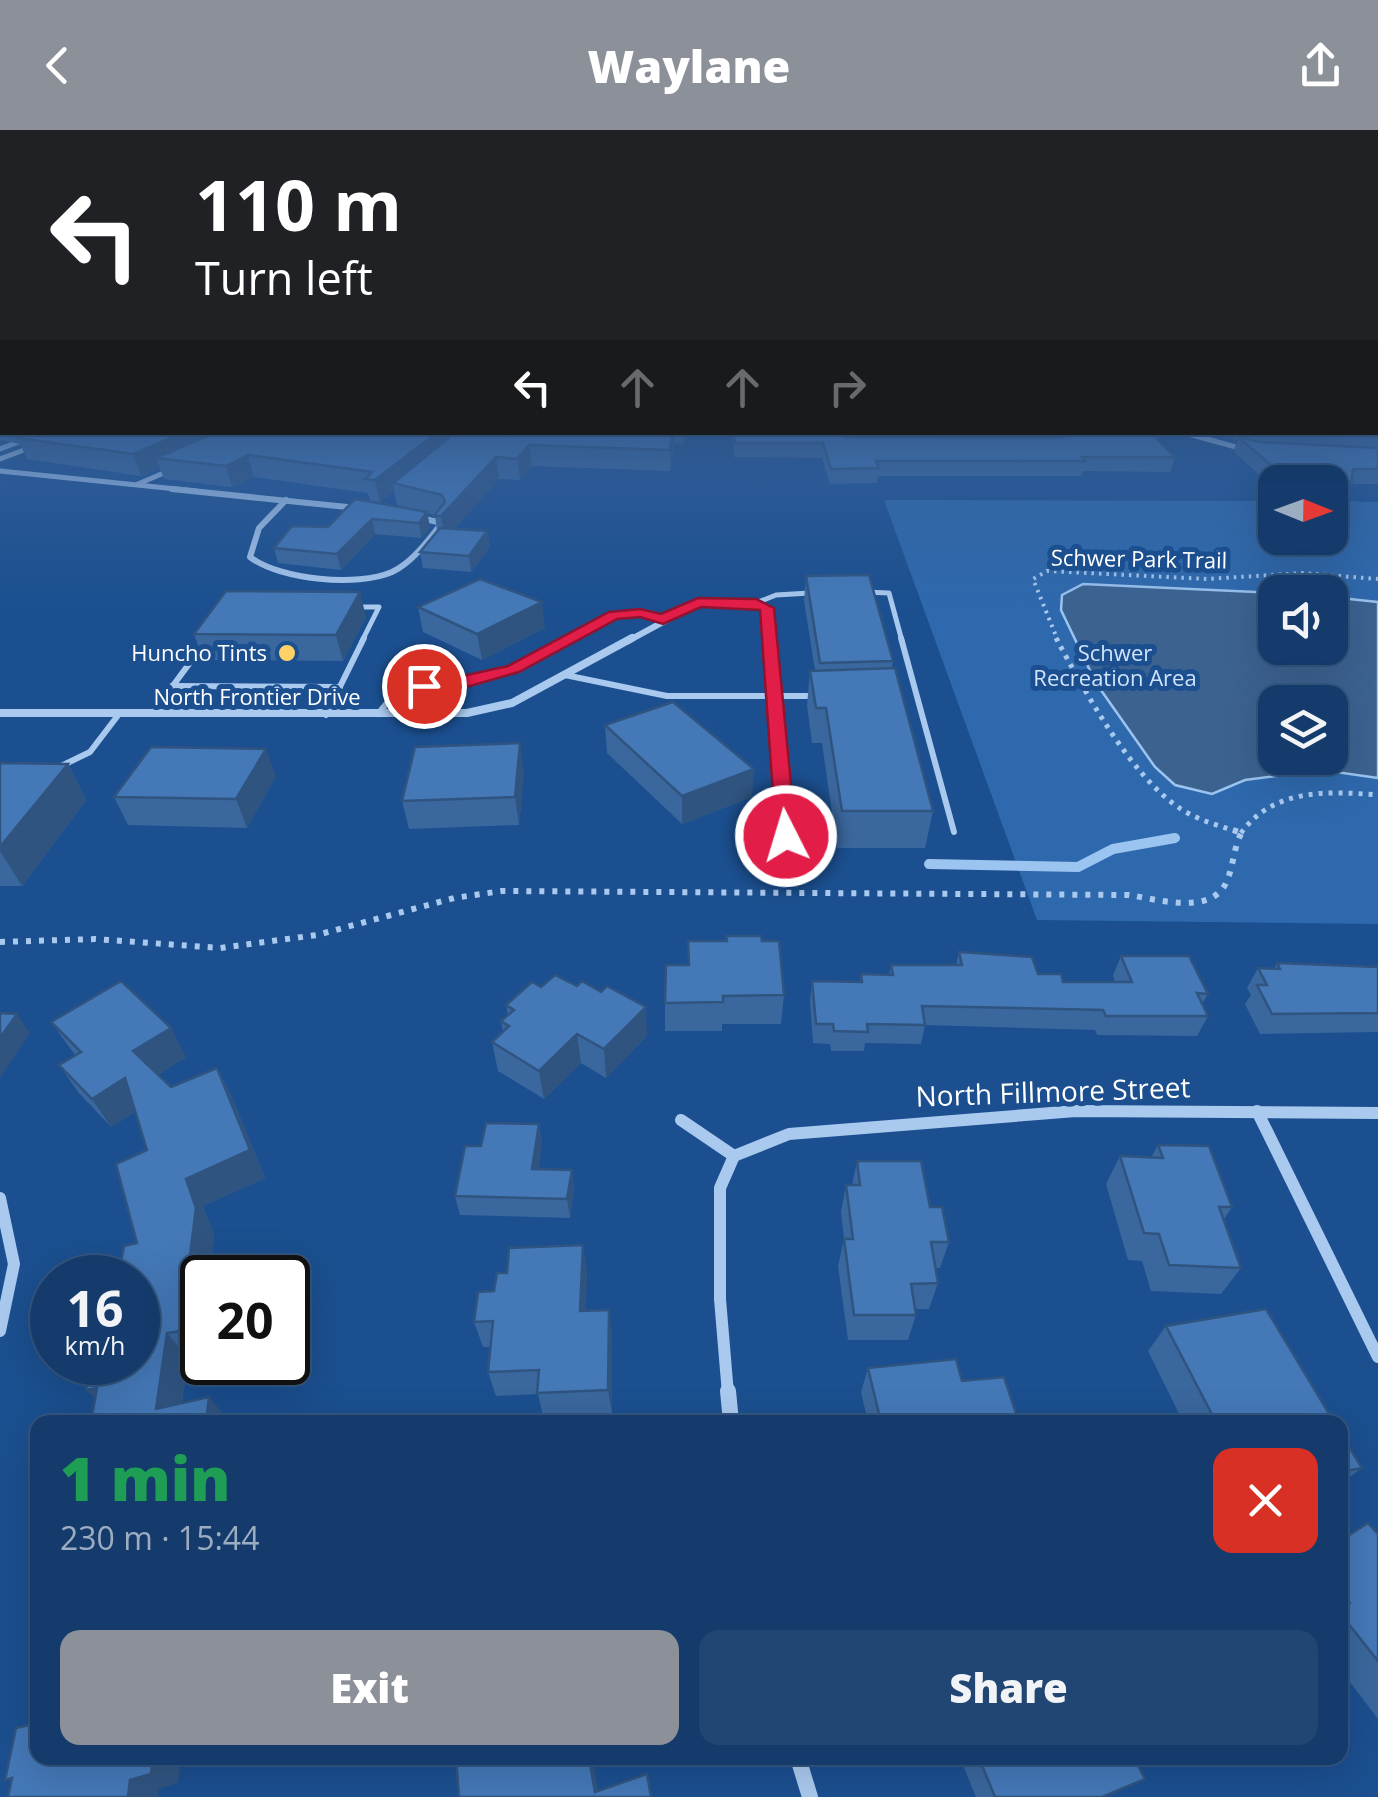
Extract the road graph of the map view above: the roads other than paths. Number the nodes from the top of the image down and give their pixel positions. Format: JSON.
{"nodes":[{"id":1,"x":1253,"y":451,"type":"edge"},
{"id":2,"x":1261,"y":452,"type":"edge"},
{"id":3,"x":187,"y":462,"type":"edge"},
{"id":4,"x":0,"y":471,"type":"edge"},
{"id":5,"x":137,"y":484,"type":"junction"},
{"id":6,"x":286,"y":500,"type":"junction"},
{"id":7,"x":367,"y":509,"type":"edge"},
{"id":8,"x":404,"y":514,"type":"edge"},
{"id":9,"x":821,"y":592,"type":"edge"},
{"id":10,"x":855,"y":592,"type":"edge"},
{"id":11,"x":698,"y":603,"type":"joint"},
{"id":12,"x":756,"y":603,"type":"junction"},
{"id":13,"x":342,"y":608,"type":"edge"},
{"id":14,"x":663,"y":620,"type":"junction"},
{"id":15,"x":208,"y":639,"type":"edge"},
{"id":16,"x":565,"y":675,"type":"junction"},
{"id":17,"x":172,"y":686,"type":"junction"},
{"id":18,"x":340,"y":686,"type":"junction"},
{"id":19,"x":775,"y":696,"type":"junction"},
{"id":20,"x":828,"y":696,"type":"edge"},
{"id":21,"x":899,"y":696,"type":"edge"},
{"id":22,"x":917,"y":696,"type":"junction"},
{"id":23,"x":0,"y":713,"type":"edge"},
{"id":24,"x":120,"y":714,"type":"junction"},
{"id":25,"x":152,"y":714,"type":"junction"},
{"id":26,"x":326,"y":714,"type":"junction"},
{"id":27,"x":378,"y":714,"type":"junction"},
{"id":28,"x":46,"y":768,"type":"edge"},
{"id":29,"x":954,"y":832,"type":"dead end"},
{"id":30,"x":786,"y":836,"type":"dead end"},
{"id":31,"x":1257,"y":1111,"type":"junction"},
{"id":32,"x":1378,"y":1113,"type":"edge"},
{"id":33,"x":680,"y":1120,"type":"dead end"},
{"id":34,"x":734,"y":1156,"type":"junction"},
{"id":35,"x":0,"y":1198,"type":"edge"},
{"id":36,"x":0,"y":1331,"type":"edge"},
{"id":37,"x":1378,"y":1357,"type":"edge"},
{"id":38,"x":730,"y":1415,"type":"edge"},
{"id":39,"x":800,"y":1765,"type":"edge"},
{"id":40,"x":810,"y":1797,"type":"edge"}],
"edges":[{"from":1,"to":2,"type":"street"},
{"from":3,"to":5,"type":"street"},
{"from":4,"to":5,"type":"street"},
{"from":5,"to":6,"type":"street"},
{"from":6,"to":7,"type":"street"},
{"from":6,"to":8,"type":"street"},
{"from":9,"to":12,"type":"lane"},
{"from":10,"to":22,"type":"lane"},
{"from":11,"to":12,"type":"lane"},
{"from":11,"to":14,"type":"street","name":"North Frontier Drive"},
{"from":12,"to":19,"type":"lane"},
{"from":13,"to":18,"type":"lane"},
{"from":14,"to":16,"type":"street","name":"North Frontier Drive"},
{"from":14,"to":27,"type":"lane"},
{"from":15,"to":17,"type":"lane"},
{"from":16,"to":19,"type":"lane"},
{"from":16,"to":27,"type":"street","name":"North Frontier Drive"},
{"from":17,"to":18,"type":"lane"},
{"from":17,"to":25,"type":"lane"},
{"from":18,"to":26,"type":"lane"},
{"from":19,"to":20,"type":"lane"},
{"from":19,"to":30,"type":"lane"},
{"from":21,"to":22,"type":"lane"},
{"from":22,"to":29,"type":"lane"},
{"from":23,"to":24,"type":"street","name":"North Frontier Drive"},
{"from":24,"to":25,"type":"street","name":"North Frontier Drive"},
{"from":24,"to":28,"type":"lane"},
{"from":25,"to":26,"type":"street","name":"North Frontier Drive"},
{"from":26,"to":27,"type":"street","name":"North Frontier Drive"},
{"from":31,"to":32,"type":"street","name":"North Fillmore Street"},
{"from":31,"to":34,"type":"street","name":"North Fillmore Street"},
{"from":31,"to":37,"type":"street"},
{"from":33,"to":34,"type":"street"},
{"from":34,"to":38,"type":"street"},
{"from":35,"to":36,"type":"street"},
{"from":39,"to":40,"type":"street"}]}
